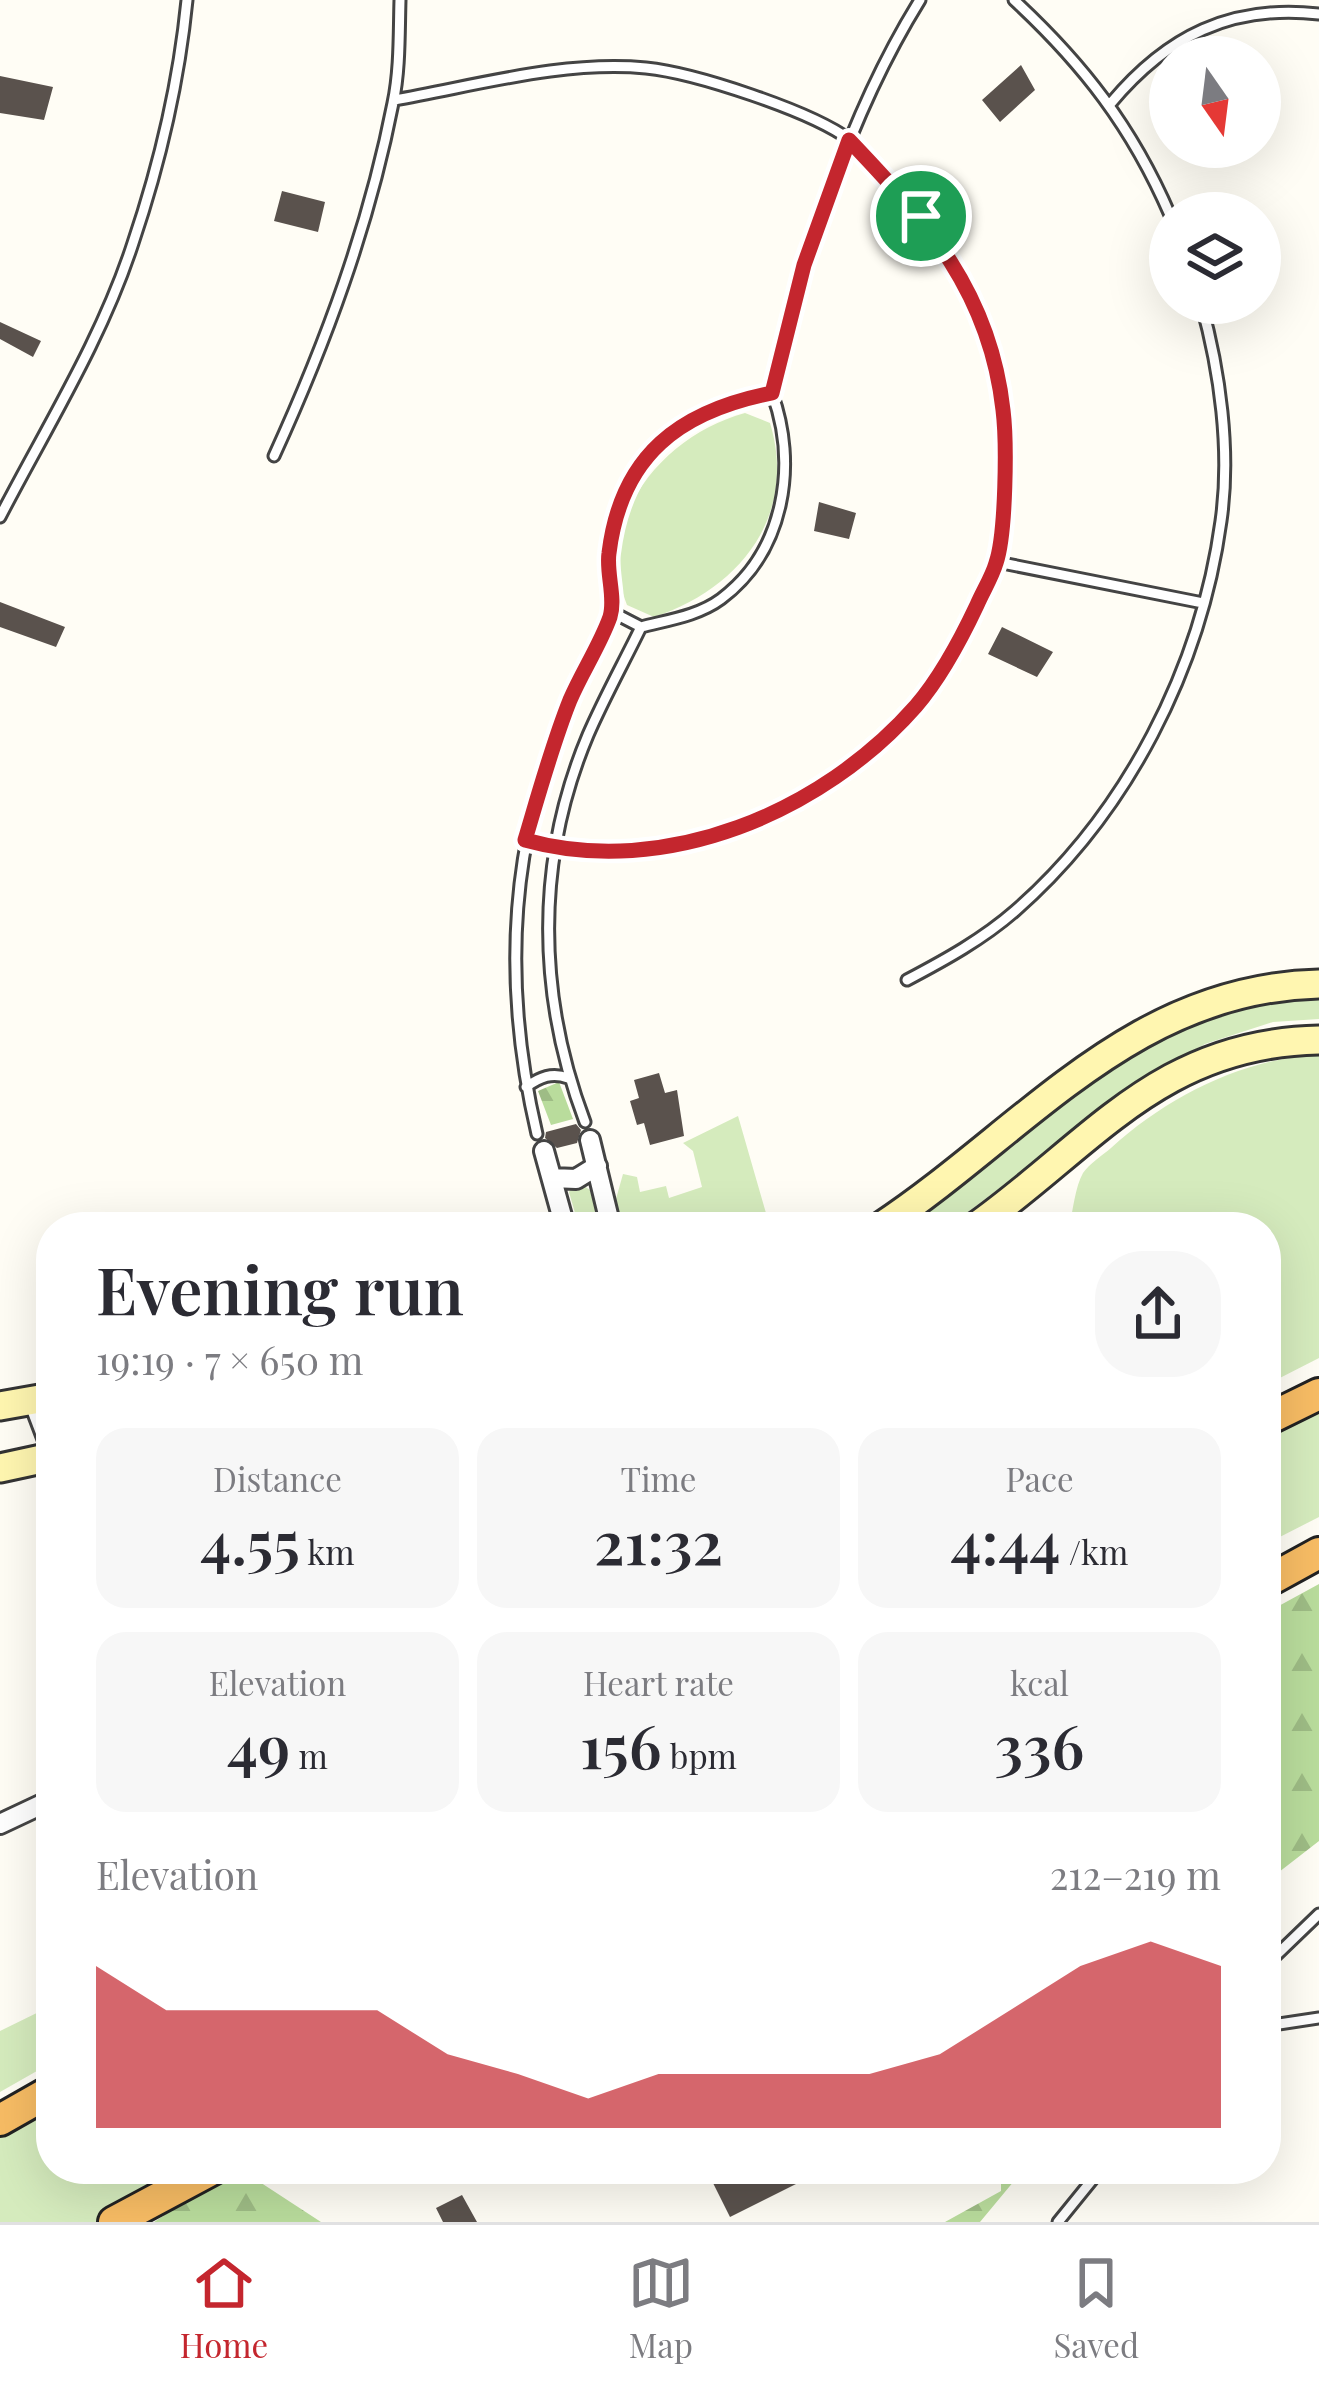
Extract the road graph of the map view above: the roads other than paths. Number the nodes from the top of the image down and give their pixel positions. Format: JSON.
{"nodes":[{"id":1,"x":187,"y":0,"type":"edge"},
{"id":2,"x":400,"y":0,"type":"edge"},
{"id":3,"x":920,"y":0,"type":"edge"},
{"id":4,"x":1014,"y":0,"type":"edge"},
{"id":5,"x":1319,"y":14,"type":"edge"},
{"id":6,"x":394,"y":100,"type":"junction"},
{"id":7,"x":1111,"y":103,"type":"junction"},
{"id":8,"x":849,"y":140,"type":"junction"},
{"id":9,"x":1160,"y":192,"type":"edge"},
{"id":10,"x":1207,"y":324,"type":"edge"},
{"id":11,"x":772,"y":393,"type":"junction"},
{"id":12,"x":274,"y":456,"type":"dead end"},
{"id":13,"x":0,"y":517,"type":"edge"},
{"id":14,"x":997,"y":562,"type":"junction"},
{"id":15,"x":1203,"y":603,"type":"junction"},
{"id":16,"x":612,"y":612,"type":"junction"},
{"id":17,"x":641,"y":627,"type":"junction"},
{"id":18,"x":525,"y":840,"type":"junction"},
{"id":19,"x":557,"y":849,"type":"junction"},
{"id":20,"x":908,"y":980,"type":"dead end"},
{"id":21,"x":1319,"y":984,"type":"edge"},
{"id":22,"x":1319,"y":1040,"type":"edge"},
{"id":23,"x":568,"y":1078,"type":"junction"},
{"id":24,"x":526,"y":1087,"type":"junction"},
{"id":25,"x":588,"y":1131,"type":"joint"},
{"id":26,"x":540,"y":1143,"type":"joint"},
{"id":27,"x":597,"y":1166,"type":"junction"},
{"id":28,"x":552,"y":1178,"type":"junction"},
{"id":29,"x":561,"y":1212,"type":"edge"},
{"id":30,"x":608,"y":1212,"type":"edge"},
{"id":31,"x":900,"y":1212,"type":"edge"},
{"id":32,"x":996,"y":1212,"type":"edge"},
{"id":33,"x":1319,"y":1394,"type":"edge"},
{"id":34,"x":36,"y":1398,"type":"edge"},
{"id":35,"x":0,"y":1406,"type":"edge"},
{"id":36,"x":1281,"y":1413,"type":"edge"},
{"id":37,"x":36,"y":1457,"type":"edge"},
{"id":38,"x":0,"y":1468,"type":"edge"},
{"id":39,"x":1319,"y":1553,"type":"edge"},
{"id":40,"x":1281,"y":1574,"type":"edge"},
{"id":41,"x":36,"y":1807,"type":"edge"},
{"id":42,"x":0,"y":1825,"type":"edge"},
{"id":43,"x":1319,"y":1914,"type":"edge"},
{"id":44,"x":1281,"y":1951,"type":"edge"},
{"id":45,"x":1319,"y":2018,"type":"edge"},
{"id":46,"x":1281,"y":2024,"type":"edge"},
{"id":47,"x":36,"y":2100,"type":"edge"},
{"id":48,"x":0,"y":2120,"type":"edge"},
{"id":49,"x":185,"y":2184,"type":"edge"},
{"id":50,"x":1089,"y":2184,"type":"edge"},
{"id":51,"x":114,"y":2222,"type":"edge"},
{"id":52,"x":1058,"y":2222,"type":"edge"}],
"edges":[{"from":1,"to":13,"type":"lane"},
{"from":2,"to":6,"type":"lane"},
{"from":3,"to":8,"type":"lane"},
{"from":4,"to":7,"type":"lane"},
{"from":5,"to":7,"type":"lane"},
{"from":6,"to":8,"type":"lane"},
{"from":6,"to":12,"type":"lane"},
{"from":7,"to":9,"type":"lane"},
{"from":8,"to":11,"type":"lane"},
{"from":8,"to":14,"type":"lane"},
{"from":10,"to":15,"type":"lane"},
{"from":11,"to":16,"type":"lane"},
{"from":11,"to":17,"type":"lane"},
{"from":14,"to":15,"type":"lane"},
{"from":14,"to":19,"type":"lane"},
{"from":15,"to":20,"type":"lane"},
{"from":16,"to":17,"type":"lane"},
{"from":16,"to":18,"type":"lane"},
{"from":17,"to":19,"type":"lane"},
{"from":18,"to":19,"type":"lane"},
{"from":18,"to":24,"type":"lane"},
{"from":19,"to":23,"type":"lane"},
{"from":21,"to":31,"type":"main road"},
{"from":22,"to":32,"type":"main road"},
{"from":23,"to":24,"type":"lane"},
{"from":23,"to":25,"type":"lane"},
{"from":24,"to":26,"type":"lane"},
{"from":25,"to":27,"type":"street"},
{"from":26,"to":28,"type":"street"},
{"from":27,"to":28,"type":"street"},
{"from":27,"to":30,"type":"street"},
{"from":28,"to":29,"type":"street"},
{"from":33,"to":36,"type":"highway"},
{"from":34,"to":35,"type":"main road"},
{"from":37,"to":38,"type":"main road"},
{"from":39,"to":40,"type":"highway"},
{"from":41,"to":42,"type":"street"},
{"from":43,"to":44,"type":"lane"},
{"from":45,"to":46,"type":"lane"},
{"from":47,"to":48,"type":"highway"},
{"from":49,"to":51,"type":"highway"},
{"from":50,"to":52,"type":"lane"}]}
